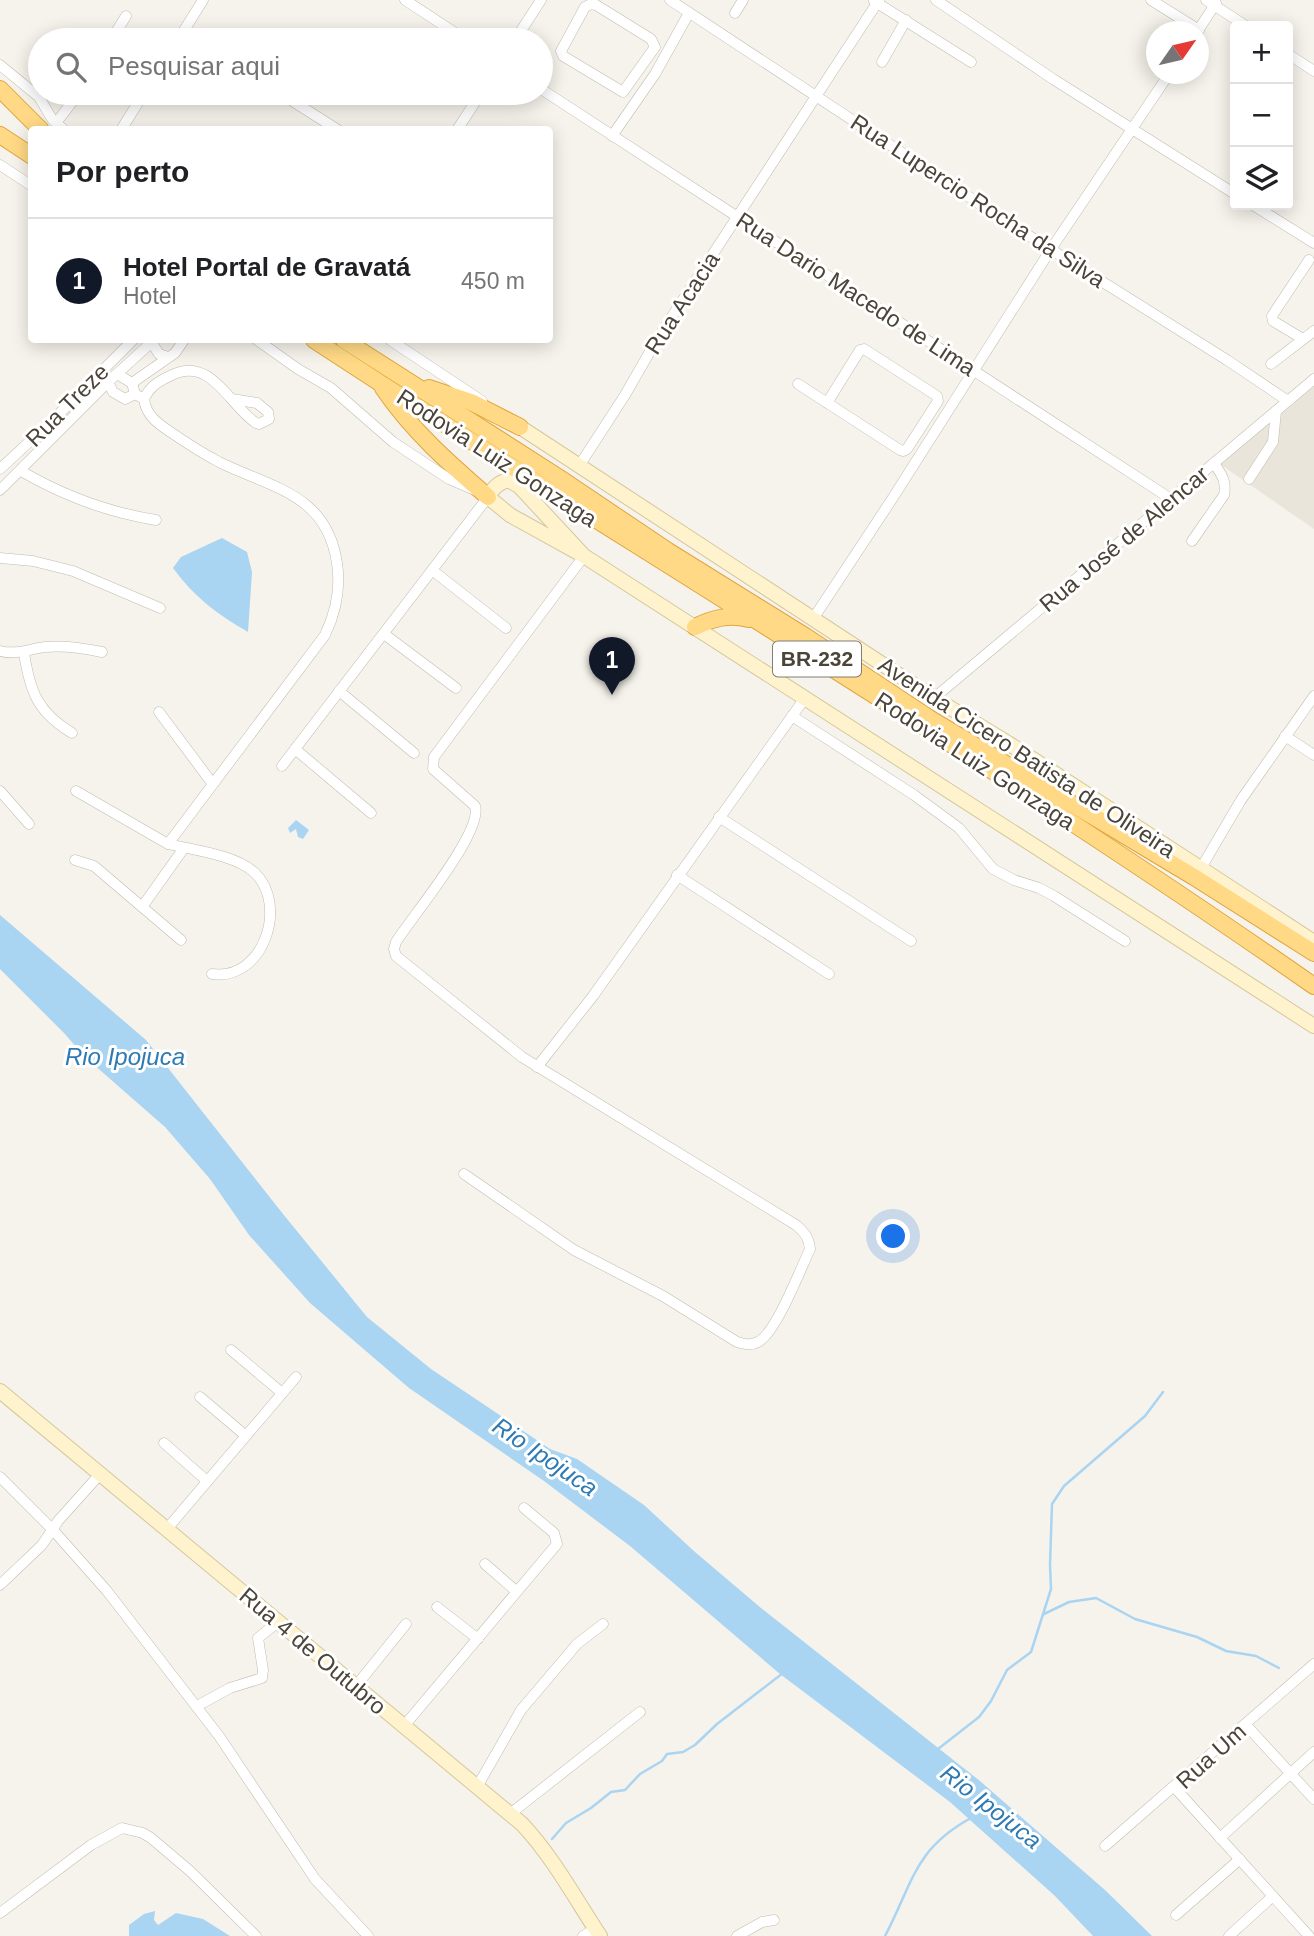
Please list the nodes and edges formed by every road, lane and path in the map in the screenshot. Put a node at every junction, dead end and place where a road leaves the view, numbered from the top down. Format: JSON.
{"nodes":[{"id":1,"x":204,"y":0,"type":"edge"},
{"id":2,"x":405,"y":0,"type":"edge"},
{"id":3,"x":541,"y":0,"type":"edge"},
{"id":4,"x":670,"y":0,"type":"edge"},
{"id":5,"x":743,"y":0,"type":"edge"},
{"id":6,"x":936,"y":0,"type":"edge"},
{"id":7,"x":1151,"y":0,"type":"edge"},
{"id":8,"x":877,"y":1,"type":"edge"},
{"id":9,"x":1213,"y":2,"type":"edge"},
{"id":10,"x":689,"y":13,"type":"junction"},
{"id":11,"x":735,"y":13,"type":"dead end"},
{"id":12,"x":127,"y":16,"type":"dead end"},
{"id":13,"x":906,"y":20,"type":"junction"},
{"id":14,"x":1183,"y":21,"type":"edge"},
{"id":15,"x":1203,"y":21,"type":"edge"},
{"id":16,"x":1239,"y":21,"type":"edge"},
{"id":17,"x":119,"y":28,"type":"edge"},
{"id":18,"x":186,"y":28,"type":"edge"},
{"id":19,"x":448,"y":28,"type":"edge"},
{"id":20,"x":522,"y":28,"type":"edge"},
{"id":21,"x":1293,"y":57,"type":"edge"},
{"id":22,"x":882,"y":62,"type":"dead end"},
{"id":23,"x":971,"y":62,"type":"dead end"},
{"id":24,"x":0,"y":65,"type":"edge"},
{"id":25,"x":642,"y":68,"type":"junction"},
{"id":26,"x":1314,"y":71,"type":"edge"},
{"id":27,"x":655,"y":74,"type":"junction"},
{"id":28,"x":1162,"y":84,"type":"edge"},
{"id":29,"x":28,"y":88,"type":"edge"},
{"id":30,"x":0,"y":89,"type":"edge"},
{"id":31,"x":817,"y":96,"type":"junction"},
{"id":32,"x":553,"y":97,"type":"edge"},
{"id":33,"x":43,"y":105,"type":"edge"},
{"id":34,"x":70,"y":105,"type":"edge"},
{"id":35,"x":137,"y":105,"type":"edge"},
{"id":36,"x":299,"y":105,"type":"edge"},
{"id":37,"x":473,"y":105,"type":"edge"},
{"id":38,"x":53,"y":126,"type":"edge"},
{"id":39,"x":54,"y":126,"type":"edge"},
{"id":40,"x":55,"y":126,"type":"edge"},
{"id":41,"x":123,"y":126,"type":"edge"},
{"id":42,"x":332,"y":126,"type":"edge"},
{"id":43,"x":460,"y":126,"type":"edge"},
{"id":44,"x":1132,"y":129,"type":"junction"},
{"id":45,"x":0,"y":135,"type":"edge"},
{"id":46,"x":612,"y":136,"type":"junction"},
{"id":47,"x":28,"y":153,"type":"edge"},
{"id":48,"x":0,"y":165,"type":"edge"},
{"id":49,"x":28,"y":183,"type":"edge"},
{"id":50,"x":1230,"y":191,"type":"edge"},
{"id":51,"x":1261,"y":210,"type":"edge"},
{"id":52,"x":738,"y":218,"type":"junction"},
{"id":53,"x":1314,"y":243,"type":"edge"},
{"id":54,"x":1051,"y":249,"type":"junction"},
{"id":55,"x":1309,"y":260,"type":"dead end"},
{"id":56,"x":1314,"y":331,"type":"edge"},
{"id":57,"x":1303,"y":339,"type":"junction"},
{"id":58,"x":130,"y":343,"type":"edge"},
{"id":59,"x":151,"y":343,"type":"edge"},
{"id":60,"x":154,"y":343,"type":"edge"},
{"id":61,"x":182,"y":343,"type":"edge"},
{"id":62,"x":261,"y":343,"type":"edge"},
{"id":63,"x":319,"y":343,"type":"edge"},
{"id":64,"x":351,"y":343,"type":"edge"},
{"id":65,"x":394,"y":343,"type":"edge"},
{"id":66,"x":168,"y":358,"type":"junction"},
{"id":67,"x":1271,"y":364,"type":"dead end"},
{"id":68,"x":974,"y":371,"type":"junction"},
{"id":69,"x":117,"y":374,"type":"junction"},
{"id":70,"x":1314,"y":379,"type":"edge"},
{"id":71,"x":108,"y":382,"type":"junction"},
{"id":72,"x":132,"y":383,"type":"junction"},
{"id":73,"x":380,"y":383,"type":"junction"},
{"id":74,"x":798,"y":384,"type":"dead end"},
{"id":75,"x":414,"y":385,"type":"junction"},
{"id":76,"x":139,"y":397,"type":"junction"},
{"id":77,"x":232,"y":399,"type":"dead end"},
{"id":78,"x":1288,"y":401,"type":"junction"},
{"id":79,"x":827,"y":403,"type":"junction"},
{"id":80,"x":1276,"y":411,"type":"junction"},
{"id":81,"x":520,"y":427,"type":"junction"},
{"id":82,"x":922,"y":427,"type":"junction"},
{"id":83,"x":933,"y":434,"type":"junction"},
{"id":84,"x":1214,"y":463,"type":"junction"},
{"id":85,"x":579,"y":466,"type":"junction"},
{"id":86,"x":0,"y":469,"type":"edge"},
{"id":87,"x":21,"y":471,"type":"junction"},
{"id":88,"x":1249,"y":479,"type":"dead end"},
{"id":89,"x":0,"y":490,"type":"edge"},
{"id":90,"x":485,"y":495,"type":"junction"},
{"id":91,"x":1171,"y":499,"type":"junction"},
{"id":92,"x":156,"y":520,"type":"dead end"},
{"id":93,"x":1192,"y":541,"type":"dead end"},
{"id":94,"x":584,"y":556,"type":"junction"},
{"id":95,"x":0,"y":558,"type":"edge"},
{"id":96,"x":432,"y":570,"type":"junction"},
{"id":97,"x":160,"y":608,"type":"dead end"},
{"id":98,"x":813,"y":619,"type":"junction"},
{"id":99,"x":754,"y":620,"type":"junction"},
{"id":100,"x":695,"y":627,"type":"junction"},
{"id":101,"x":506,"y":628,"type":"dead end"},
{"id":102,"x":384,"y":634,"type":"junction"},
{"id":103,"x":0,"y":651,"type":"edge"},
{"id":104,"x":102,"y":652,"type":"dead end"},
{"id":105,"x":24,"y":653,"type":"junction"},
{"id":106,"x":456,"y":688,"type":"dead end"},
{"id":107,"x":340,"y":691,"type":"junction"},
{"id":108,"x":1314,"y":696,"type":"edge"},
{"id":109,"x":805,"y":698,"type":"junction"},
{"id":110,"x":934,"y":698,"type":"junction"},
{"id":111,"x":159,"y":712,"type":"dead end"},
{"id":112,"x":792,"y":716,"type":"junction"},
{"id":113,"x":72,"y":733,"type":"dead end"},
{"id":114,"x":1285,"y":736,"type":"junction"},
{"id":115,"x":295,"y":749,"type":"junction"},
{"id":116,"x":414,"y":753,"type":"dead end"},
{"id":117,"x":1314,"y":755,"type":"edge"},
{"id":118,"x":282,"y":766,"type":"dead end"},
{"id":119,"x":212,"y":783,"type":"junction"},
{"id":120,"x":0,"y":791,"type":"edge"},
{"id":121,"x":75,"y":791,"type":"dead end"},
{"id":122,"x":371,"y":813,"type":"dead end"},
{"id":123,"x":719,"y":817,"type":"junction"},
{"id":124,"x":29,"y":824,"type":"dead end"},
{"id":125,"x":168,"y":844,"type":"junction"},
{"id":126,"x":184,"y":848,"type":"junction"},
{"id":127,"x":75,"y":860,"type":"dead end"},
{"id":128,"x":1201,"y":868,"type":"junction"},
{"id":129,"x":677,"y":875,"type":"junction"},
{"id":130,"x":142,"y":907,"type":"junction"},
{"id":131,"x":181,"y":940,"type":"dead end"},
{"id":132,"x":912,"y":941,"type":"dead end"},
{"id":133,"x":1125,"y":941,"type":"dead end"},
{"id":134,"x":1314,"y":942,"type":"edge"},
{"id":135,"x":1314,"y":953,"type":"edge"},
{"id":136,"x":212,"y":974,"type":"dead end"},
{"id":137,"x":829,"y":974,"type":"dead end"},
{"id":138,"x":1314,"y":986,"type":"edge"},
{"id":139,"x":1314,"y":1026,"type":"edge"},
{"id":140,"x":537,"y":1067,"type":"junction"},
{"id":141,"x":464,"y":1174,"type":"dead end"},
{"id":142,"x":231,"y":1350,"type":"dead end"},
{"id":143,"x":296,"y":1377,"type":"dead end"},
{"id":144,"x":0,"y":1391,"type":"edge"},
{"id":145,"x":282,"y":1393,"type":"junction"},
{"id":146,"x":200,"y":1398,"type":"dead end"},
{"id":147,"x":246,"y":1436,"type":"junction"},
{"id":148,"x":164,"y":1443,"type":"dead end"},
{"id":149,"x":101,"y":1474,"type":"junction"},
{"id":150,"x":0,"y":1477,"type":"edge"},
{"id":151,"x":206,"y":1480,"type":"junction"},
{"id":152,"x":524,"y":1508,"type":"dead end"},
{"id":153,"x":53,"y":1530,"type":"junction"},
{"id":154,"x":166,"y":1530,"type":"junction"},
{"id":155,"x":485,"y":1564,"type":"dead end"},
{"id":156,"x":0,"y":1584,"type":"edge"},
{"id":157,"x":516,"y":1591,"type":"junction"},
{"id":158,"x":437,"y":1607,"type":"dead end"},
{"id":159,"x":278,"y":1622,"type":"junction"},
{"id":160,"x":407,"y":1624,"type":"dead end"},
{"id":161,"x":603,"y":1624,"type":"dead end"},
{"id":162,"x":478,"y":1639,"type":"junction"},
{"id":163,"x":1314,"y":1664,"type":"edge"},
{"id":164,"x":356,"y":1686,"type":"junction"},
{"id":165,"x":197,"y":1706,"type":"junction"},
{"id":166,"x":640,"y":1712,"type":"dead end"},
{"id":167,"x":1246,"y":1725,"type":"junction"},
{"id":168,"x":404,"y":1726,"type":"junction"},
{"id":169,"x":1314,"y":1752,"type":"edge"},
{"id":170,"x":1290,"y":1773,"type":"junction"},
{"id":171,"x":477,"y":1787,"type":"junction"},
{"id":172,"x":1175,"y":1788,"type":"junction"},
{"id":173,"x":1314,"y":1799,"type":"edge"},
{"id":174,"x":510,"y":1814,"type":"junction"},
{"id":175,"x":1220,"y":1838,"type":"junction"},
{"id":176,"x":1105,"y":1846,"type":"dead end"},
{"id":177,"x":1240,"y":1859,"type":"junction"},
{"id":178,"x":1273,"y":1896,"type":"junction"},
{"id":179,"x":0,"y":1913,"type":"edge"},
{"id":180,"x":1176,"y":1915,"type":"dead end"},
{"id":181,"x":774,"y":1920,"type":"dead end"},
{"id":182,"x":593,"y":1934,"type":"edge"},
{"id":183,"x":1309,"y":1934,"type":"edge"},
{"id":184,"x":256,"y":1936,"type":"edge"},
{"id":185,"x":368,"y":1936,"type":"edge"},
{"id":186,"x":737,"y":1936,"type":"edge"},
{"id":187,"x":1229,"y":1936,"type":"edge"}],
"edges":[{"from":1,"to":18,"type":"street"},
{"from":2,"to":19,"type":"street"},
{"from":3,"to":20,"type":"street"},
{"from":4,"to":10,"type":"street","name":"Rua Lupercio Rocha da Silva"},
{"from":5,"to":11,"type":"street"},
{"from":6,"to":44,"type":"street"},
{"from":7,"to":14,"type":"street"},
{"from":8,"to":13,"type":"street"},
{"from":8,"to":31,"type":"street","name":"Rua Acacia"},
{"from":9,"to":15,"type":"street"},
{"from":9,"to":16,"type":"street"},
{"from":10,"to":27,"type":"street"},
{"from":10,"to":31,"type":"street","name":"Rua Lupercio Rocha da Silva"},
{"from":12,"to":17,"type":"street"},
{"from":13,"to":22,"type":"street"},
{"from":13,"to":23,"type":"street"},
{"from":21,"to":26,"type":"street"},
{"from":24,"to":29,"type":"street"},
{"from":25,"to":25,"type":"street"},
{"from":25,"to":27,"type":"street"},
{"from":27,"to":46,"type":"street"},
{"from":28,"to":44,"type":"street"},
{"from":30,"to":38,"type":"highway"},
{"from":31,"to":52,"type":"street","name":"Rua Acacia"},
{"from":31,"to":54,"type":"street","name":"Rua Lupercio Rocha da Silva"},
{"from":32,"to":46,"type":"street","name":"Rua Dario Macedo de Lima"},
{"from":33,"to":39,"type":"street"},
{"from":34,"to":40,"type":"street"},
{"from":35,"to":41,"type":"street"},
{"from":36,"to":42,"type":"street"},
{"from":37,"to":43,"type":"street"},
{"from":44,"to":50,"type":"street"},
{"from":44,"to":54,"type":"street"},
{"from":45,"to":47,"type":"highway"},
{"from":46,"to":52,"type":"street","name":"Rua Dario Macedo de Lima"},
{"from":48,"to":49,"type":"street"},
{"from":51,"to":53,"type":"street"},
{"from":52,"to":68,"type":"street","name":"Rua Dario Macedo de Lima"},
{"from":52,"to":85,"type":"street","name":"Rua Acacia"},
{"from":54,"to":68,"type":"street"},
{"from":54,"to":78,"type":"street","name":"Rua Lupercio Rocha da Silva"},
{"from":55,"to":57,"type":"street"},
{"from":56,"to":57,"type":"street"},
{"from":57,"to":67,"type":"street"},
{"from":58,"to":86,"type":"street","name":"Rua Treze"},
{"from":59,"to":69,"type":"street"},
{"from":60,"to":66,"type":"street"},
{"from":61,"to":66,"type":"street"},
{"from":62,"to":90,"type":"street"},
{"from":63,"to":73,"type":"highway","name":"Rodovia Luiz Gonzaga","number":"BR-232"},
{"from":64,"to":75,"type":"highway","name":"Rodovia Luiz Gonzaga","number":"BR-232"},
{"from":65,"to":81,"type":"street","name":"Avenida Cicero Batista de Oliveira"},
{"from":66,"to":72,"type":"street"},
{"from":68,"to":83,"type":"street"},
{"from":68,"to":91,"type":"street","name":"Rua Dario Macedo de Lima"},
{"from":69,"to":71,"type":"street"},
{"from":69,"to":72,"type":"street"},
{"from":70,"to":78,"type":"street","name":"Rua José de Alencar"},
{"from":71,"to":76,"type":"street"},
{"from":71,"to":87,"type":"street"},
{"from":72,"to":76,"type":"street"},
{"from":73,"to":90,"type":"highway"},
{"from":73,"to":99,"type":"highway","name":"Rodovia Luiz Gonzaga","number":"BR-232"},
{"from":74,"to":79,"type":"street"},
{"from":75,"to":81,"type":"highway"},
{"from":75,"to":135,"type":"highway","name":"Rodovia Luiz Gonzaga","number":"BR-232"},
{"from":76,"to":77,"type":"street"},
{"from":76,"to":119,"type":"street"},
{"from":78,"to":80,"type":"street","name":"Rua José de Alencar"},
{"from":79,"to":82,"type":"street"},
{"from":79,"to":82,"type":"street"},
{"from":80,"to":84,"type":"street","name":"Rua José de Alencar"},
{"from":80,"to":88,"type":"street"},
{"from":81,"to":85,"type":"main road","name":"Avenida Cicero Batista de Oliveira"},
{"from":82,"to":83,"type":"street"},
{"from":83,"to":98,"type":"street"},
{"from":84,"to":91,"type":"street","name":"Rua José de Alencar"},
{"from":84,"to":93,"type":"street"},
{"from":85,"to":98,"type":"main road","name":"Avenida Cicero Batista de Oliveira"},
{"from":87,"to":89,"type":"street"},
{"from":87,"to":92,"type":"street"},
{"from":90,"to":94,"type":"main road"},
{"from":90,"to":94,"type":"main road"},
{"from":90,"to":96,"type":"street"},
{"from":91,"to":110,"type":"street","name":"Rua José de Alencar"},
{"from":94,"to":100,"type":"main road"},
{"from":94,"to":140,"type":"street"},
{"from":95,"to":97,"type":"street"},
{"from":96,"to":101,"type":"street"},
{"from":96,"to":102,"type":"street"},
{"from":98,"to":110,"type":"main road","name":"Avenida Cicero Batista de Oliveira"},
{"from":99,"to":100,"type":"highway"},
{"from":99,"to":138,"type":"highway","name":"Rodovia Luiz Gonzaga","number":"BR-232"},
{"from":100,"to":109,"type":"main road"},
{"from":102,"to":106,"type":"street"},
{"from":102,"to":107,"type":"street"},
{"from":103,"to":105,"type":"street"},
{"from":104,"to":105,"type":"street"},
{"from":105,"to":113,"type":"street"},
{"from":107,"to":115,"type":"street"},
{"from":107,"to":116,"type":"street"},
{"from":108,"to":114,"type":"street"},
{"from":109,"to":112,"type":"street"},
{"from":109,"to":139,"type":"main road"},
{"from":110,"to":128,"type":"main road","name":"Avenida Cicero Batista de Oliveira"},
{"from":111,"to":119,"type":"street"},
{"from":112,"to":123,"type":"street"},
{"from":112,"to":133,"type":"street"},
{"from":114,"to":117,"type":"street"},
{"from":114,"to":128,"type":"street"},
{"from":115,"to":118,"type":"street"},
{"from":115,"to":122,"type":"street"},
{"from":119,"to":125,"type":"street"},
{"from":120,"to":124,"type":"street"},
{"from":121,"to":125,"type":"street"},
{"from":123,"to":129,"type":"street"},
{"from":123,"to":132,"type":"street"},
{"from":125,"to":126,"type":"street"},
{"from":126,"to":130,"type":"street"},
{"from":126,"to":136,"type":"street"},
{"from":127,"to":130,"type":"street"},
{"from":128,"to":134,"type":"main road","name":"Avenida Cicero Batista de Oliveira"},
{"from":129,"to":137,"type":"street"},
{"from":129,"to":140,"type":"street"},
{"from":130,"to":131,"type":"street"},
{"from":140,"to":141,"type":"street"},
{"from":142,"to":145,"type":"street"},
{"from":143,"to":145,"type":"street"},
{"from":144,"to":149,"type":"main road","name":"Rua 4 de Outubro"},
{"from":145,"to":147,"type":"street"},
{"from":146,"to":147,"type":"street"},
{"from":147,"to":151,"type":"street"},
{"from":148,"to":151,"type":"street"},
{"from":149,"to":153,"type":"street"},
{"from":149,"to":154,"type":"main road","name":"Rua 4 de Outubro"},
{"from":150,"to":153,"type":"street"},
{"from":151,"to":154,"type":"street"},
{"from":152,"to":157,"type":"street"},
{"from":153,"to":156,"type":"street"},
{"from":153,"to":165,"type":"street"},
{"from":154,"to":159,"type":"main road","name":"Rua 4 de Outubro"},
{"from":155,"to":157,"type":"street"},
{"from":157,"to":162,"type":"street"},
{"from":158,"to":162,"type":"street"},
{"from":159,"to":164,"type":"main road","name":"Rua 4 de Outubro"},
{"from":159,"to":165,"type":"street"},
{"from":160,"to":164,"type":"street"},
{"from":161,"to":171,"type":"street"},
{"from":162,"to":168,"type":"street"},
{"from":163,"to":167,"type":"street","name":"Rua Um"},
{"from":164,"to":168,"type":"main road","name":"Rua 4 de Outubro"},
{"from":165,"to":185,"type":"street"},
{"from":166,"to":174,"type":"street"},
{"from":167,"to":170,"type":"street"},
{"from":167,"to":172,"type":"street","name":"Rua Um"},
{"from":168,"to":171,"type":"main road","name":"Rua 4 de Outubro"},
{"from":169,"to":170,"type":"street"},
{"from":170,"to":173,"type":"street"},
{"from":170,"to":175,"type":"street"},
{"from":171,"to":174,"type":"main road","name":"Rua 4 de Outubro"},
{"from":172,"to":175,"type":"street"},
{"from":172,"to":176,"type":"street","name":"Rua Um"},
{"from":174,"to":182,"type":"main road","name":"Rua 4 de Outubro"},
{"from":175,"to":177,"type":"street"},
{"from":177,"to":178,"type":"street"},
{"from":177,"to":180,"type":"street"},
{"from":178,"to":183,"type":"street"},
{"from":178,"to":187,"type":"street"},
{"from":179,"to":184,"type":"street"},
{"from":181,"to":186,"type":"street"}]}
